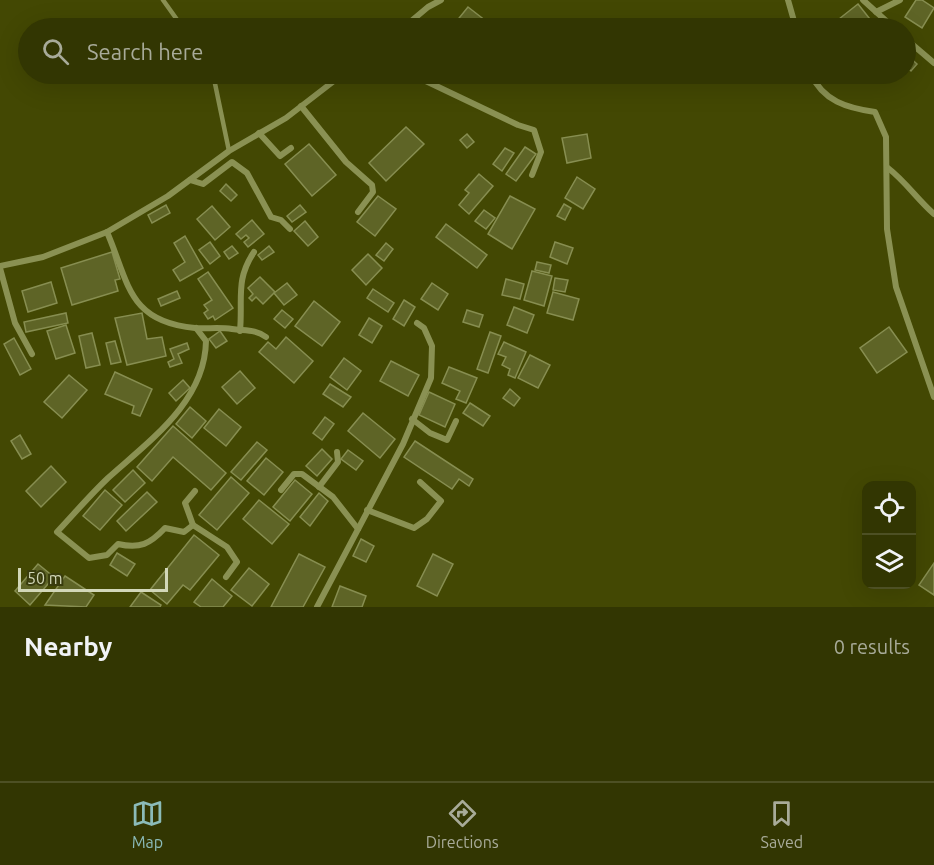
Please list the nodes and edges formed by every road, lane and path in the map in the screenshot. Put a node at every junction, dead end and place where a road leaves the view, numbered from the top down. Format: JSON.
{"nodes":[{"id":1,"x":163,"y":0,"type":"edge"},
{"id":2,"x":441,"y":0,"type":"edge"},
{"id":3,"x":788,"y":0,"type":"edge"},
{"id":4,"x":863,"y":0,"type":"edge"},
{"id":5,"x":900,"y":0,"type":"edge"},
{"id":6,"x":876,"y":12,"type":"junction"},
{"id":7,"x":176,"y":18,"type":"edge"},
{"id":8,"x":415,"y":18,"type":"edge"},
{"id":9,"x":793,"y":18,"type":"edge"},
{"id":10,"x":883,"y":18,"type":"edge"},
{"id":11,"x":916,"y":48,"type":"edge"},
{"id":12,"x":934,"y":51,"type":"edge"},
{"id":13,"x":931,"y":61,"type":"edge"},
{"id":14,"x":215,"y":84,"type":"edge"},
{"id":15,"x":330,"y":84,"type":"edge"},
{"id":16,"x":432,"y":84,"type":"edge"},
{"id":17,"x":816,"y":84,"type":"edge"},
{"id":18,"x":301,"y":106,"type":"junction"},
{"id":19,"x":259,"y":133,"type":"junction"},
{"id":20,"x":291,"y":148,"type":"dead end"},
{"id":21,"x":229,"y":151,"type":"junction"},
{"id":22,"x":888,"y":168,"type":"junction"},
{"id":23,"x":532,"y":175,"type":"dead end"},
{"id":24,"x":190,"y":180,"type":"junction"},
{"id":25,"x":357,"y":212,"type":"dead end"},
{"id":26,"x":934,"y":214,"type":"edge"},
{"id":27,"x":290,"y":230,"type":"dead end"},
{"id":28,"x":107,"y":232,"type":"junction"},
{"id":29,"x":254,"y":252,"type":"dead end"},
{"id":30,"x":0,"y":267,"type":"edge"},
{"id":31,"x":417,"y":323,"type":"dead end"},
{"id":32,"x":196,"y":328,"type":"junction"},
{"id":33,"x":240,"y":331,"type":"junction"},
{"id":34,"x":266,"y":337,"type":"dead end"},
{"id":35,"x":32,"y":354,"type":"dead end"},
{"id":36,"x":934,"y":397,"type":"edge"},
{"id":37,"x":412,"y":420,"type":"junction"},
{"id":38,"x":456,"y":422,"type":"dead end"},
{"id":39,"x":337,"y":452,"type":"dead end"},
{"id":40,"x":420,"y":482,"type":"dead end"},
{"id":41,"x":319,"y":487,"type":"junction"},
{"id":42,"x":280,"y":490,"type":"dead end"},
{"id":43,"x":195,"y":491,"type":"dead end"},
{"id":44,"x":367,"y":510,"type":"junction"},
{"id":45,"x":194,"y":525,"type":"junction"},
{"id":46,"x":358,"y":529,"type":"junction"},
{"id":47,"x":226,"y":577,"type":"dead end"},
{"id":48,"x":317,"y":607,"type":"edge"}],
"edges":[{"from":1,"to":7,"type":"lane"},
{"from":2,"to":8,"type":"street"},
{"from":3,"to":9,"type":"street"},
{"from":4,"to":6,"type":"street"},
{"from":5,"to":6,"type":"street"},
{"from":6,"to":10,"type":"street"},
{"from":11,"to":13,"type":"street"},
{"from":12,"to":13,"type":"street"},
{"from":14,"to":21,"type":"lane"},
{"from":15,"to":18,"type":"street"},
{"from":16,"to":23,"type":"street"},
{"from":17,"to":22,"type":"street"},
{"from":18,"to":19,"type":"street"},
{"from":18,"to":25,"type":"street"},
{"from":19,"to":20,"type":"street"},
{"from":19,"to":21,"type":"street"},
{"from":21,"to":24,"type":"street"},
{"from":22,"to":26,"type":"street"},
{"from":22,"to":36,"type":"street"},
{"from":24,"to":27,"type":"street"},
{"from":24,"to":28,"type":"street"},
{"from":28,"to":30,"type":"street"},
{"from":28,"to":32,"type":"street"},
{"from":29,"to":33,"type":"street"},
{"from":30,"to":35,"type":"street"},
{"from":31,"to":37,"type":"street"},
{"from":32,"to":33,"type":"street"},
{"from":32,"to":45,"type":"street"},
{"from":33,"to":34,"type":"street"},
{"from":37,"to":38,"type":"street"},
{"from":37,"to":44,"type":"street"},
{"from":39,"to":41,"type":"street"},
{"from":40,"to":44,"type":"street"},
{"from":41,"to":42,"type":"street"},
{"from":41,"to":46,"type":"street"},
{"from":43,"to":45,"type":"street"},
{"from":44,"to":46,"type":"street"},
{"from":45,"to":47,"type":"street"},
{"from":46,"to":48,"type":"street"}]}
